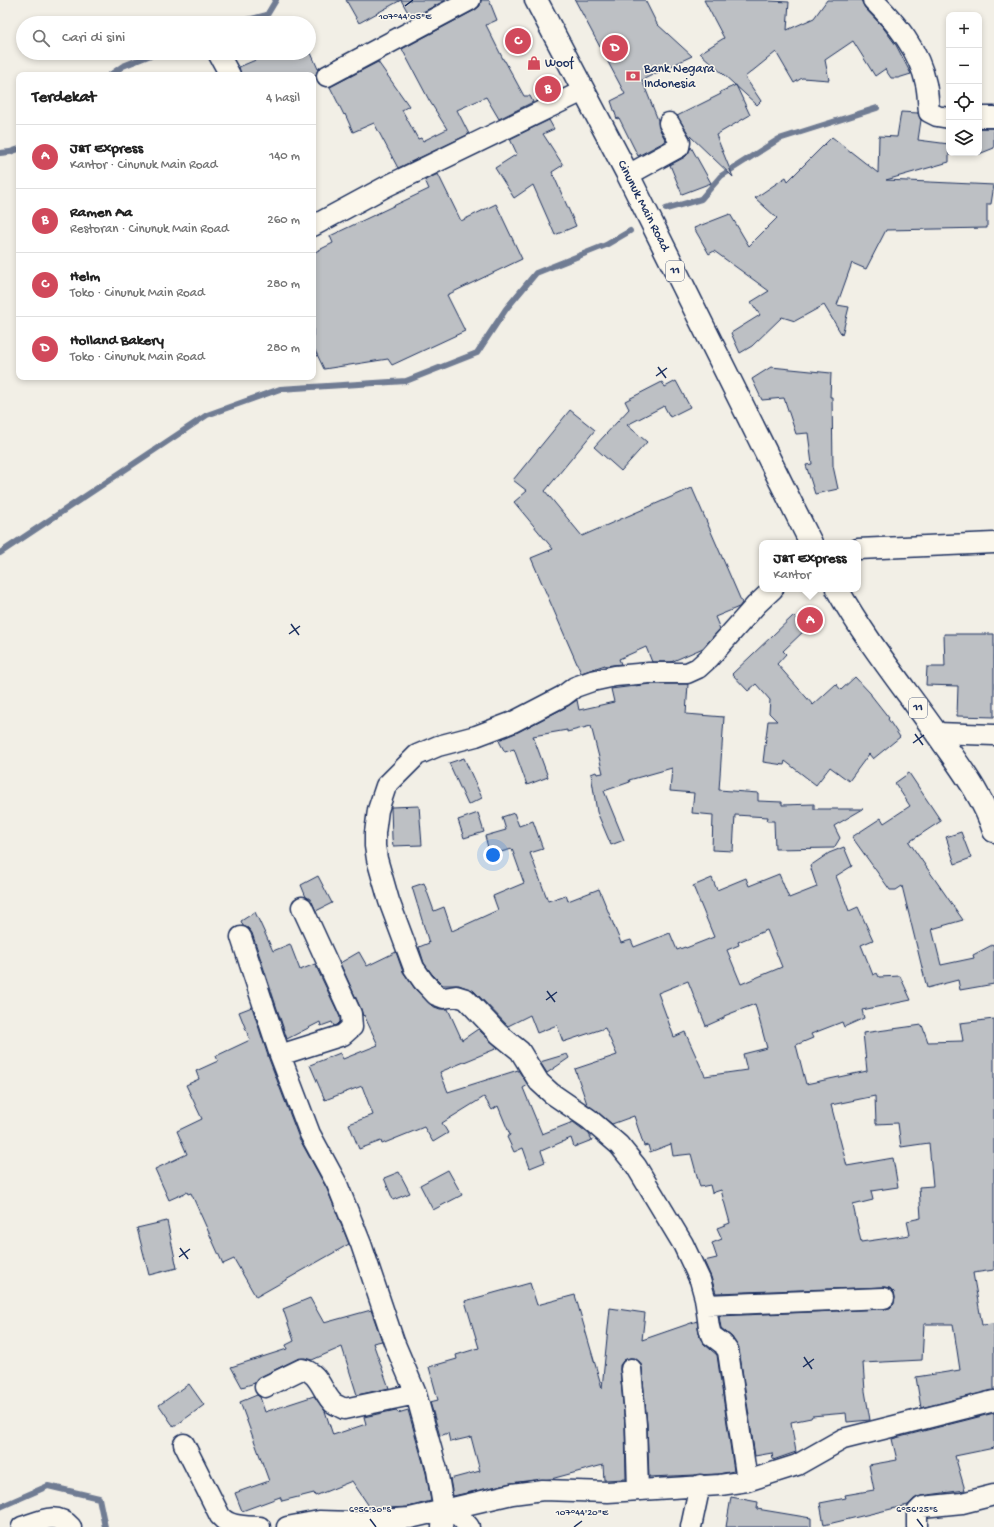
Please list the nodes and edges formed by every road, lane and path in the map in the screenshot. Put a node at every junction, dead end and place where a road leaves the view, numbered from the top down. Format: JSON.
{"nodes":[{"id":1,"x":470,"y":0,"type":"edge"},
{"id":2,"x":536,"y":0,"type":"edge"},
{"id":3,"x":873,"y":0,"type":"edge"},
{"id":4,"x":222,"y":60,"type":"edge"},
{"id":5,"x":228,"y":72,"type":"edge"},
{"id":6,"x":327,"y":76,"type":"dead end"},
{"id":7,"x":583,"y":91,"type":"junction"},
{"id":8,"x":982,"y":117,"type":"edge"},
{"id":9,"x":994,"y":117,"type":"edge"},
{"id":10,"x":946,"y":118,"type":"edge"},
{"id":11,"x":669,"y":123,"type":"dead end"},
{"id":12,"x":628,"y":175,"type":"junction"},
{"id":13,"x":316,"y":224,"type":"edge"},
{"id":14,"x":810,"y":540,"type":"edge"},
{"id":15,"x":994,"y":543,"type":"edge"},
{"id":16,"x":861,"y":549,"type":"edge"},
{"id":17,"x":770,"y":592,"type":"edge"},
{"id":18,"x":839,"y":592,"type":"edge"},
{"id":19,"x":936,"y":733,"type":"junction"},
{"id":20,"x":994,"y":735,"type":"edge"},
{"id":21,"x":994,"y":831,"type":"edge"},
{"id":22,"x":302,"y":907,"type":"dead end"},
{"id":23,"x":240,"y":937,"type":"dead end"},
{"id":24,"x":280,"y":1055,"type":"junction"},
{"id":25,"x":884,"y":1298,"type":"dead end"},
{"id":26,"x":706,"y":1305,"type":"junction"},
{"id":27,"x":631,"y":1370,"type":"dead end"},
{"id":28,"x":265,"y":1387,"type":"dead end"},
{"id":29,"x":416,"y":1394,"type":"junction"},
{"id":30,"x":994,"y":1401,"type":"edge"},
{"id":31,"x":184,"y":1444,"type":"dead end"},
{"id":32,"x":747,"y":1481,"type":"junction"},
{"id":33,"x":700,"y":1485,"type":"junction"},
{"id":34,"x":638,"y":1490,"type":"junction"},
{"id":35,"x":994,"y":1495,"type":"edge"},
{"id":36,"x":446,"y":1516,"type":"edge"},
{"id":37,"x":354,"y":1524,"type":"edge"},
{"id":38,"x":22,"y":1527,"type":"edge"},
{"id":39,"x":71,"y":1527,"type":"edge"},
{"id":40,"x":260,"y":1527,"type":"edge"},
{"id":41,"x":287,"y":1527,"type":"edge"},
{"id":42,"x":469,"y":1527,"type":"edge"},
{"id":43,"x":691,"y":1527,"type":"edge"},
{"id":44,"x":917,"y":1527,"type":"edge"}],
"edges":[{"from":1,"to":6,"type":"street"},
{"from":2,"to":7,"type":"highway","name":"Cinunuk Main Road","number":"11"},
{"from":3,"to":10,"type":"street"},
{"from":4,"to":5,"type":"street"},
{"from":7,"to":12,"type":"highway","name":"Cinunuk Main Road","number":"11"},
{"from":7,"to":13,"type":"street"},
{"from":8,"to":9,"type":"street"},
{"from":11,"to":12,"type":"street"},
{"from":12,"to":14,"type":"highway","name":"Cinunuk Main Road","number":"11"},
{"from":15,"to":16,"type":"street"},
{"from":17,"to":26,"type":"street"},
{"from":18,"to":19,"type":"highway","number":"11"},
{"from":19,"to":20,"type":"street"},
{"from":19,"to":21,"type":"highway","number":"11"},
{"from":22,"to":24,"type":"street"},
{"from":23,"to":24,"type":"street"},
{"from":24,"to":29,"type":"street"},
{"from":25,"to":26,"type":"street"},
{"from":26,"to":32,"type":"street"},
{"from":27,"to":34,"type":"street"},
{"from":28,"to":29,"type":"street"},
{"from":29,"to":36,"type":"street"},
{"from":30,"to":32,"type":"street"},
{"from":31,"to":40,"type":"street"},
{"from":32,"to":33,"type":"street"},
{"from":33,"to":34,"type":"street"},
{"from":33,"to":43,"type":"street"},
{"from":34,"to":36,"type":"street"},
{"from":35,"to":44,"type":"street"},
{"from":36,"to":37,"type":"street"},
{"from":36,"to":42,"type":"street"},
{"from":37,"to":41,"type":"street"},
{"from":38,"to":39,"type":"street"}]}
